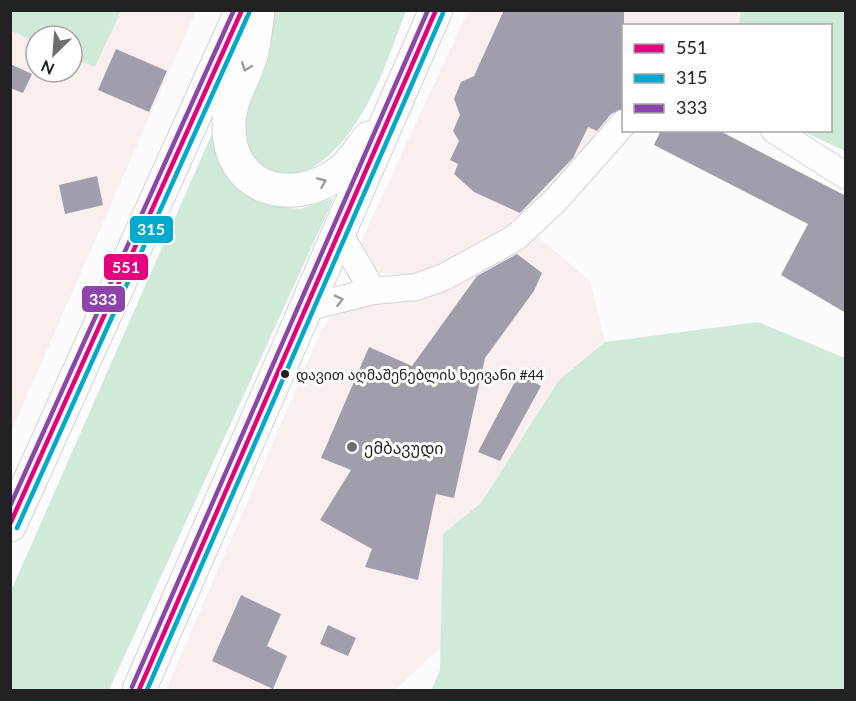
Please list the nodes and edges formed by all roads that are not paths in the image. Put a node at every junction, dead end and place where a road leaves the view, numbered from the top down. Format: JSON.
{"nodes":[{"id":1,"x":242,"y":10,"type":"edge"},
{"id":2,"x":258,"y":10,"type":"edge"},
{"id":3,"x":436,"y":10,"type":"edge"},
{"id":4,"x":393,"y":110,"type":"junction"},
{"id":5,"x":622,"y":125,"type":"edge"},
{"id":6,"x":777,"y":132,"type":"edge"},
{"id":7,"x":846,"y":176,"type":"edge"},
{"id":8,"x":339,"y":233,"type":"junction"},
{"id":9,"x":373,"y":291,"type":"junction"},
{"id":10,"x":306,"y":308,"type":"junction"},
{"id":11,"x":10,"y":525,"type":"edge"},
{"id":12,"x":140,"y":690,"type":"edge"}],
"edges":[{"from":1,"to":11,"type":"highway"},
{"from":2,"to":4,"type":"highway","one_way":true},
{"from":3,"to":4,"type":"highway"},
{"from":4,"to":8,"type":"highway"},
{"from":5,"to":9,"type":"street"},
{"from":6,"to":7,"type":"street"},
{"from":8,"to":9,"type":"street"},
{"from":8,"to":10,"type":"highway"},
{"from":10,"to":9,"type":"street","one_way":true},
{"from":10,"to":12,"type":"highway"}]}
